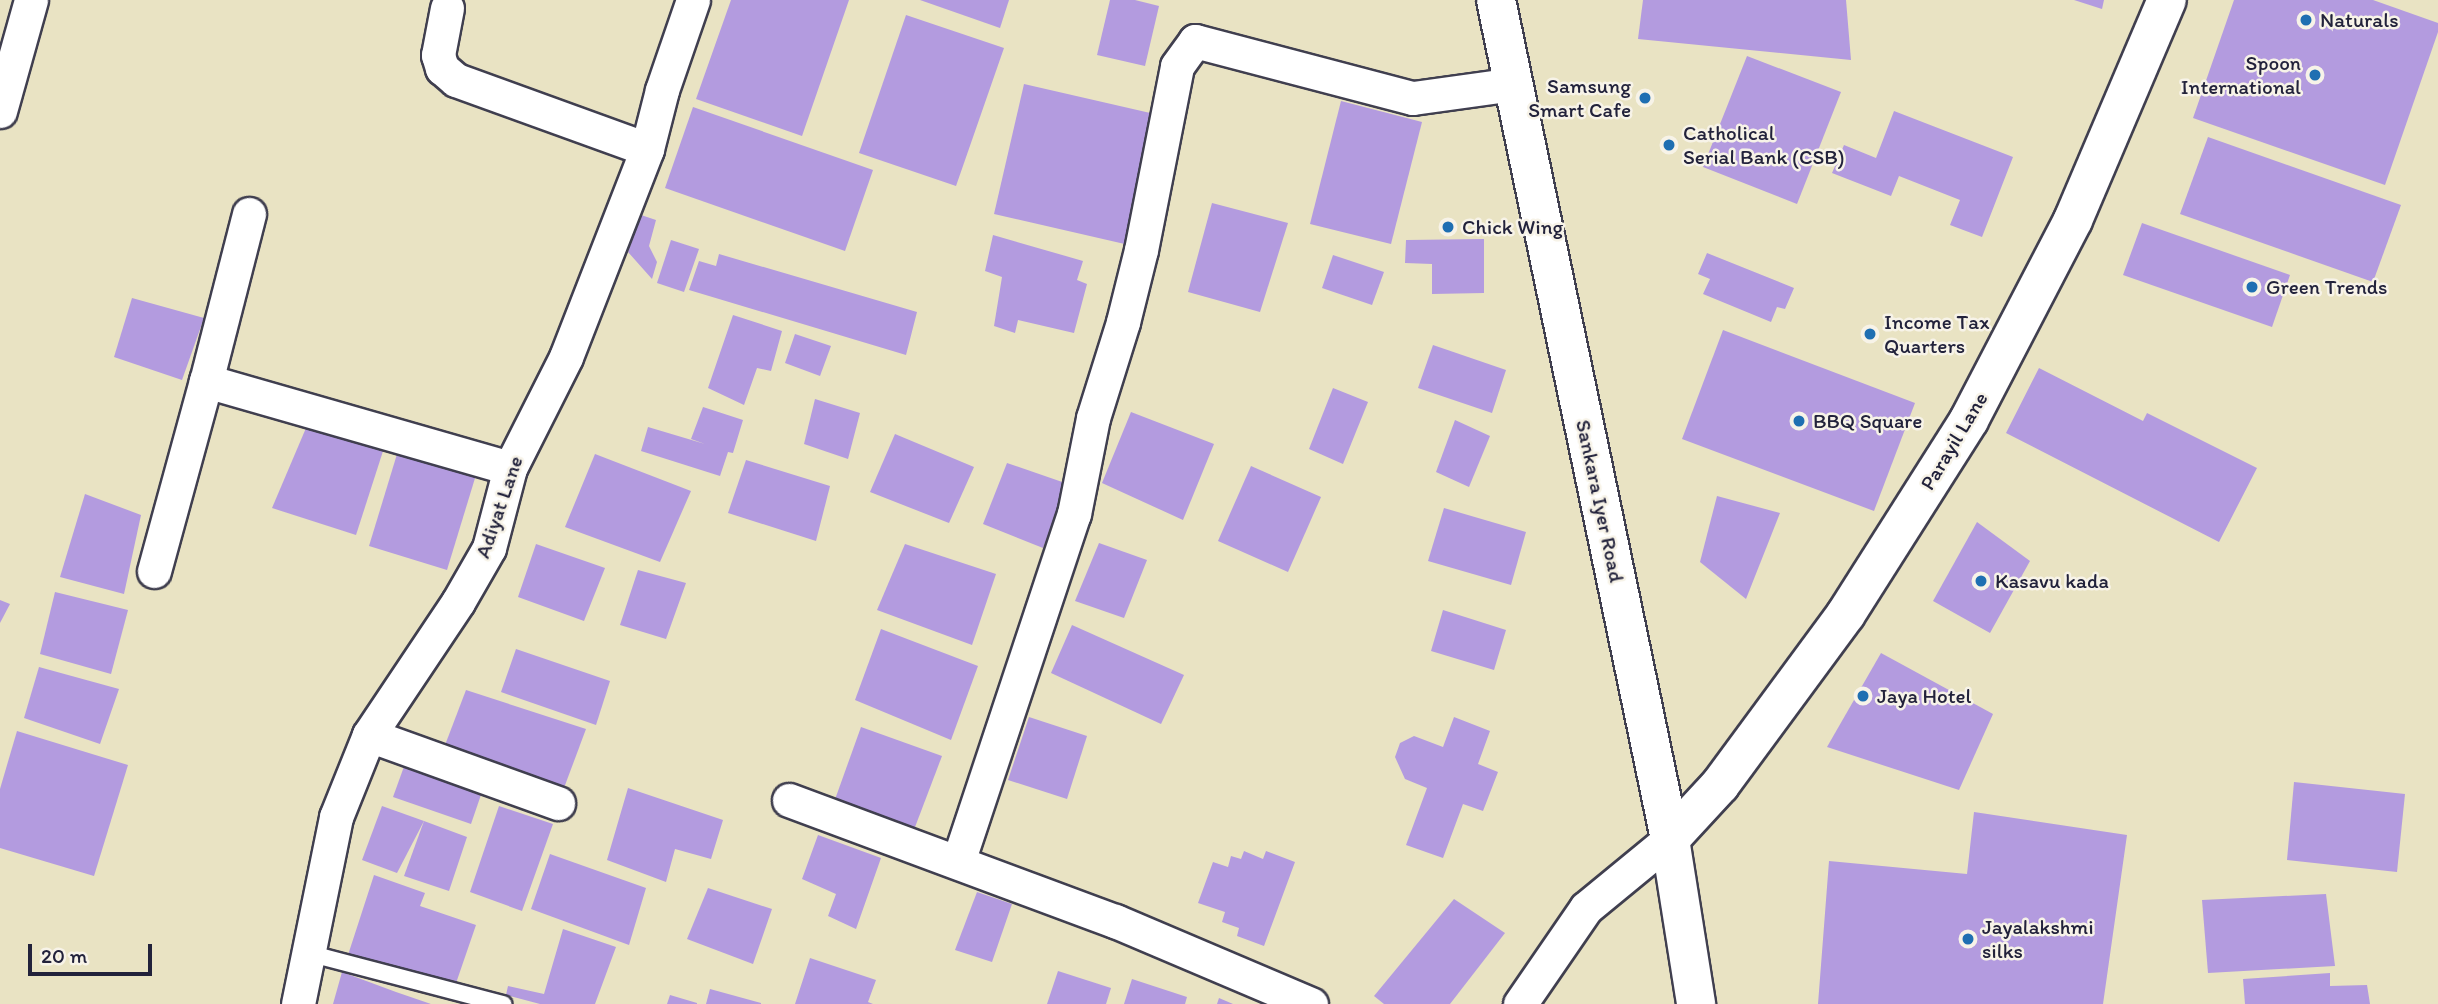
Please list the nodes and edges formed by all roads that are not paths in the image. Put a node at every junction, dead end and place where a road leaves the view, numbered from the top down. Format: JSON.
{"nodes":[{"id":1,"x":31,"y":0,"type":"edge"},
{"id":2,"x":693,"y":0,"type":"edge"},
{"id":3,"x":1496,"y":0,"type":"edge"},
{"id":4,"x":2167,"y":0,"type":"edge"},
{"id":5,"x":447,"y":8,"type":"dead end"},
{"id":6,"x":1514,"y":84,"type":"junction"},
{"id":7,"x":0,"y":111,"type":"edge"},
{"id":8,"x":647,"y":149,"type":"junction"},
{"id":9,"x":248,"y":214,"type":"dead end"},
{"id":10,"x":206,"y":382,"type":"junction"},
{"id":11,"x":510,"y":468,"type":"junction"},
{"id":12,"x":153,"y":571,"type":"dead end"},
{"id":13,"x":369,"y":735,"type":"junction"},
{"id":14,"x":789,"y":800,"type":"dead end"},
{"id":15,"x":558,"y":803,"type":"dead end"},
{"id":16,"x":1670,"y":839,"type":"junction"},
{"id":17,"x":958,"y":862,"type":"junction"},
{"id":18,"x":308,"y":953,"type":"junction"},
{"id":19,"x":298,"y":1004,"type":"edge"},
{"id":20,"x":503,"y":1004,"type":"edge"},
{"id":21,"x":1311,"y":1004,"type":"edge"},
{"id":22,"x":1520,"y":1004,"type":"edge"},
{"id":23,"x":1696,"y":1004,"type":"edge"}],
"edges":[{"from":1,"to":7,"type":"street"},
{"from":2,"to":8,"type":"street","name":"Adiyat Lane"},
{"from":3,"to":6,"type":"main road","name":"Sankara Iyer Road"},
{"from":4,"to":16,"type":"main road","name":"Parayil Lane"},
{"from":5,"to":8,"type":"street"},
{"from":6,"to":16,"type":"main road","name":"Sankara Iyer Road"},
{"from":6,"to":17,"type":"street"},
{"from":8,"to":11,"type":"street","name":"Adiyat Lane"},
{"from":9,"to":10,"type":"street"},
{"from":10,"to":11,"type":"street"},
{"from":10,"to":12,"type":"street"},
{"from":11,"to":13,"type":"street","name":"Adiyat Lane"},
{"from":13,"to":15,"type":"street"},
{"from":13,"to":18,"type":"street","name":"Adiyat Lane"},
{"from":14,"to":17,"type":"street"},
{"from":16,"to":22,"type":"street"},
{"from":16,"to":23,"type":"main road","name":"Sankara Iyer Road"},
{"from":17,"to":21,"type":"street"},
{"from":18,"to":19,"type":"street","name":"Adiyat Lane"},
{"from":18,"to":20,"type":"lane"}]}
